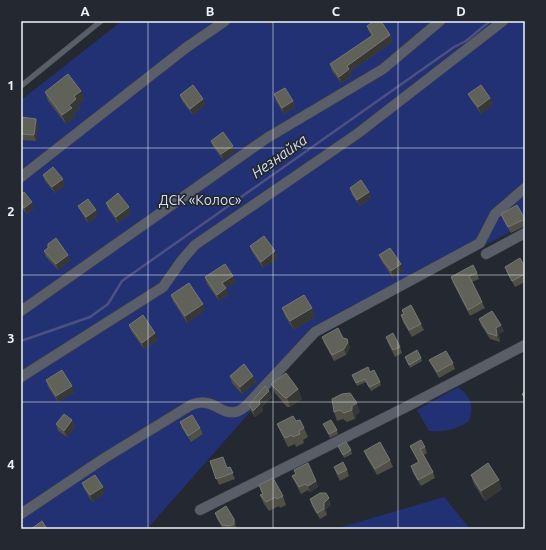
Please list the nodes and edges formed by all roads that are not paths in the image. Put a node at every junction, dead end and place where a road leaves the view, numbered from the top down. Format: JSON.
{"nodes":[{"id":1,"x":101,"y":21,"type":"edge"},
{"id":2,"x":225,"y":21,"type":"edge"},
{"id":3,"x":440,"y":21,"type":"edge"},
{"id":4,"x":503,"y":21,"type":"edge"},
{"id":5,"x":21,"y":86,"type":"edge"},
{"id":6,"x":21,"y":177,"type":"edge"},
{"id":7,"x":525,"y":188,"type":"edge"},
{"id":8,"x":525,"y":233,"type":"edge"},
{"id":9,"x":486,"y":254,"type":"dead end"},
{"id":10,"x":21,"y":311,"type":"edge"},
{"id":11,"x":525,"y":345,"type":"edge"},
{"id":12,"x":21,"y":377,"type":"edge"},
{"id":13,"x":200,"y":510,"type":"dead end"},
{"id":14,"x":21,"y":514,"type":"edge"}],
"edges":[{"from":1,"to":5,"type":"lane"},
{"from":2,"to":6,"type":"street"},
{"from":3,"to":10,"type":"street"},
{"from":4,"to":12,"type":"street"},
{"from":7,"to":14,"type":"street"},
{"from":8,"to":9,"type":"street"},
{"from":11,"to":13,"type":"street"}]}
